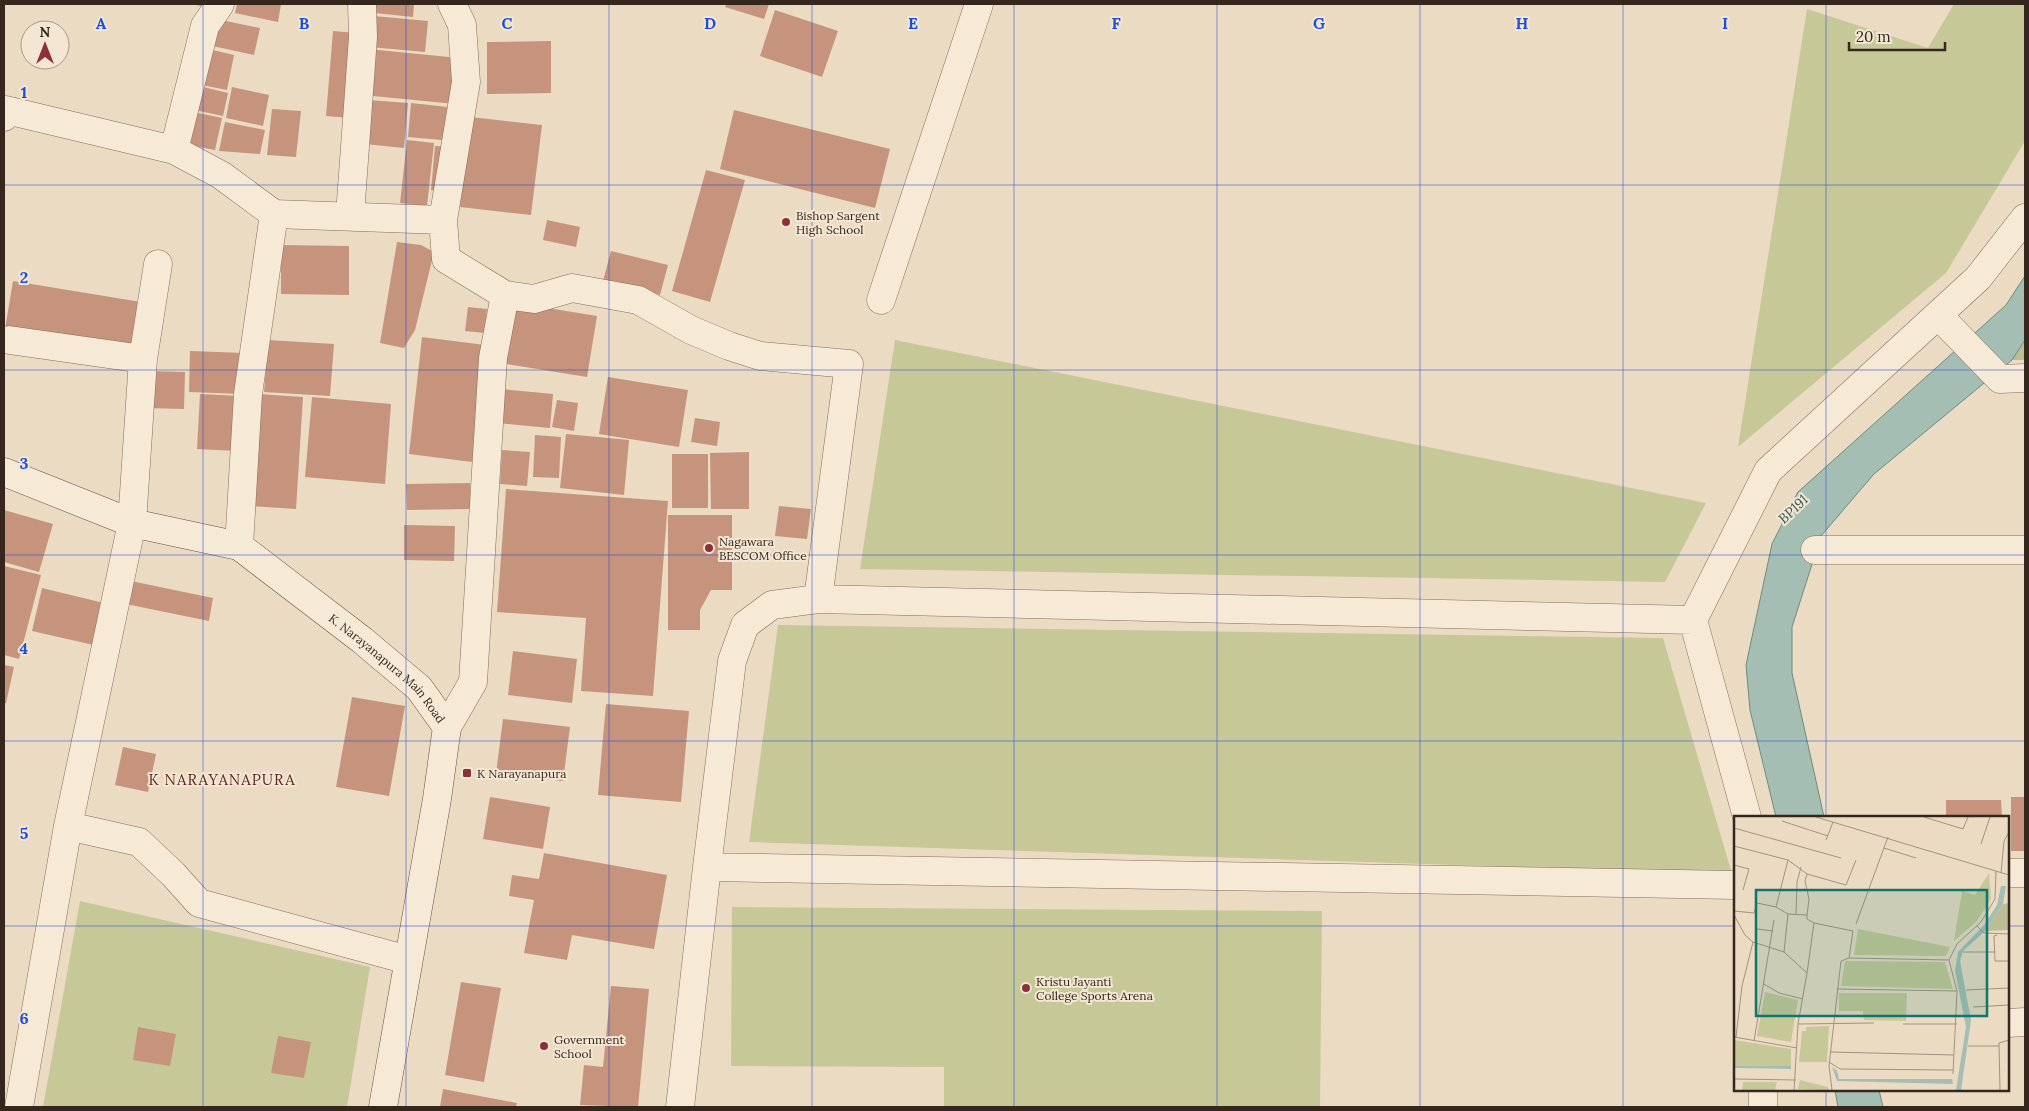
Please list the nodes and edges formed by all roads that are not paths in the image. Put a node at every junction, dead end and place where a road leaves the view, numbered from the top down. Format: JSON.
{"nodes":[{"id":1,"x":220,"y":4,"type":"edge"},
{"id":2,"x":362,"y":4,"type":"edge"},
{"id":3,"x":452,"y":4,"type":"edge"},
{"id":4,"x":979,"y":4,"type":"edge"},
{"id":5,"x":4,"y":116,"type":"edge"},
{"id":6,"x":174,"y":150,"type":"junction"},
{"id":7,"x":274,"y":214,"type":"junction"},
{"id":8,"x":350,"y":215,"type":"junction"},
{"id":9,"x":2025,"y":218,"type":"edge"},
{"id":10,"x":444,"y":220,"type":"junction"},
{"id":11,"x":158,"y":264,"type":"dead end"},
{"id":12,"x":506,"y":295,"type":"junction"},
{"id":13,"x":881,"y":300,"type":"dead end"},
{"id":14,"x":1943,"y":321,"type":"junction"},
{"id":15,"x":9,"y":340,"type":"dead end"},
{"id":16,"x":143,"y":359,"type":"junction"},
{"id":17,"x":2013,"y":378,"type":"edge"},
{"id":18,"x":4,"y":472,"type":"edge"},
{"id":19,"x":132,"y":523,"type":"junction"},
{"id":20,"x":239,"y":546,"type":"junction"},
{"id":21,"x":1815,"y":550,"type":"dead end"},
{"id":22,"x":2025,"y":550,"type":"edge"},
{"id":23,"x":818,"y":599,"type":"junction"},
{"id":24,"x":1693,"y":620,"type":"junction"},
{"id":25,"x":447,"y":727,"type":"junction"},
{"id":26,"x":1746,"y":816,"type":"edge"},
{"id":27,"x":68,"y":826,"type":"junction"},
{"id":28,"x":706,"y":867,"type":"junction"},
{"id":29,"x":2009,"y":873,"type":"edge"},
{"id":30,"x":2025,"y":873,"type":"edge"},
{"id":31,"x":1734,"y":885,"type":"edge"},
{"id":32,"x":408,"y":960,"type":"junction"},
{"id":33,"x":2025,"y":1022,"type":"edge"},
{"id":34,"x":2009,"y":1023,"type":"edge"},
{"id":35,"x":1763,"y":1091,"type":"edge"},
{"id":36,"x":19,"y":1107,"type":"edge"},
{"id":37,"x":383,"y":1107,"type":"edge"},
{"id":38,"x":680,"y":1107,"type":"edge"},
{"id":39,"x":1763,"y":1107,"type":"edge"}],
"edges":[{"from":1,"to":6,"type":"street"},
{"from":2,"to":8,"type":"street"},
{"from":3,"to":10,"type":"street"},
{"from":4,"to":13,"type":"street"},
{"from":5,"to":6,"type":"street"},
{"from":6,"to":7,"type":"street"},
{"from":7,"to":8,"type":"street"},
{"from":7,"to":20,"type":"street"},
{"from":8,"to":10,"type":"street"},
{"from":9,"to":14,"type":"street"},
{"from":10,"to":12,"type":"street"},
{"from":11,"to":16,"type":"street"},
{"from":12,"to":23,"type":"street"},
{"from":12,"to":25,"type":"street"},
{"from":14,"to":17,"type":"street"},
{"from":14,"to":24,"type":"street"},
{"from":15,"to":16,"type":"street"},
{"from":16,"to":19,"type":"street"},
{"from":18,"to":19,"type":"street","name":"K. Narayanapura Main Road"},
{"from":19,"to":20,"type":"street","name":"K. Narayanapura Main Road"},
{"from":19,"to":27,"type":"street"},
{"from":20,"to":25,"type":"street","name":"K. Narayanapura Main Road"},
{"from":21,"to":22,"type":"street"},
{"from":23,"to":24,"type":"street"},
{"from":23,"to":28,"type":"street"},
{"from":24,"to":26,"type":"street"},
{"from":25,"to":32,"type":"street","name":"K. Narayanapura Main Road"},
{"from":27,"to":32,"type":"street"},
{"from":27,"to":36,"type":"street"},
{"from":28,"to":31,"type":"street"},
{"from":28,"to":38,"type":"street"},
{"from":29,"to":30,"type":"street"},
{"from":32,"to":37,"type":"street","name":"K. Narayanapura Main Road"},
{"from":33,"to":34,"type":"street"},
{"from":35,"to":39,"type":"street"}]}
